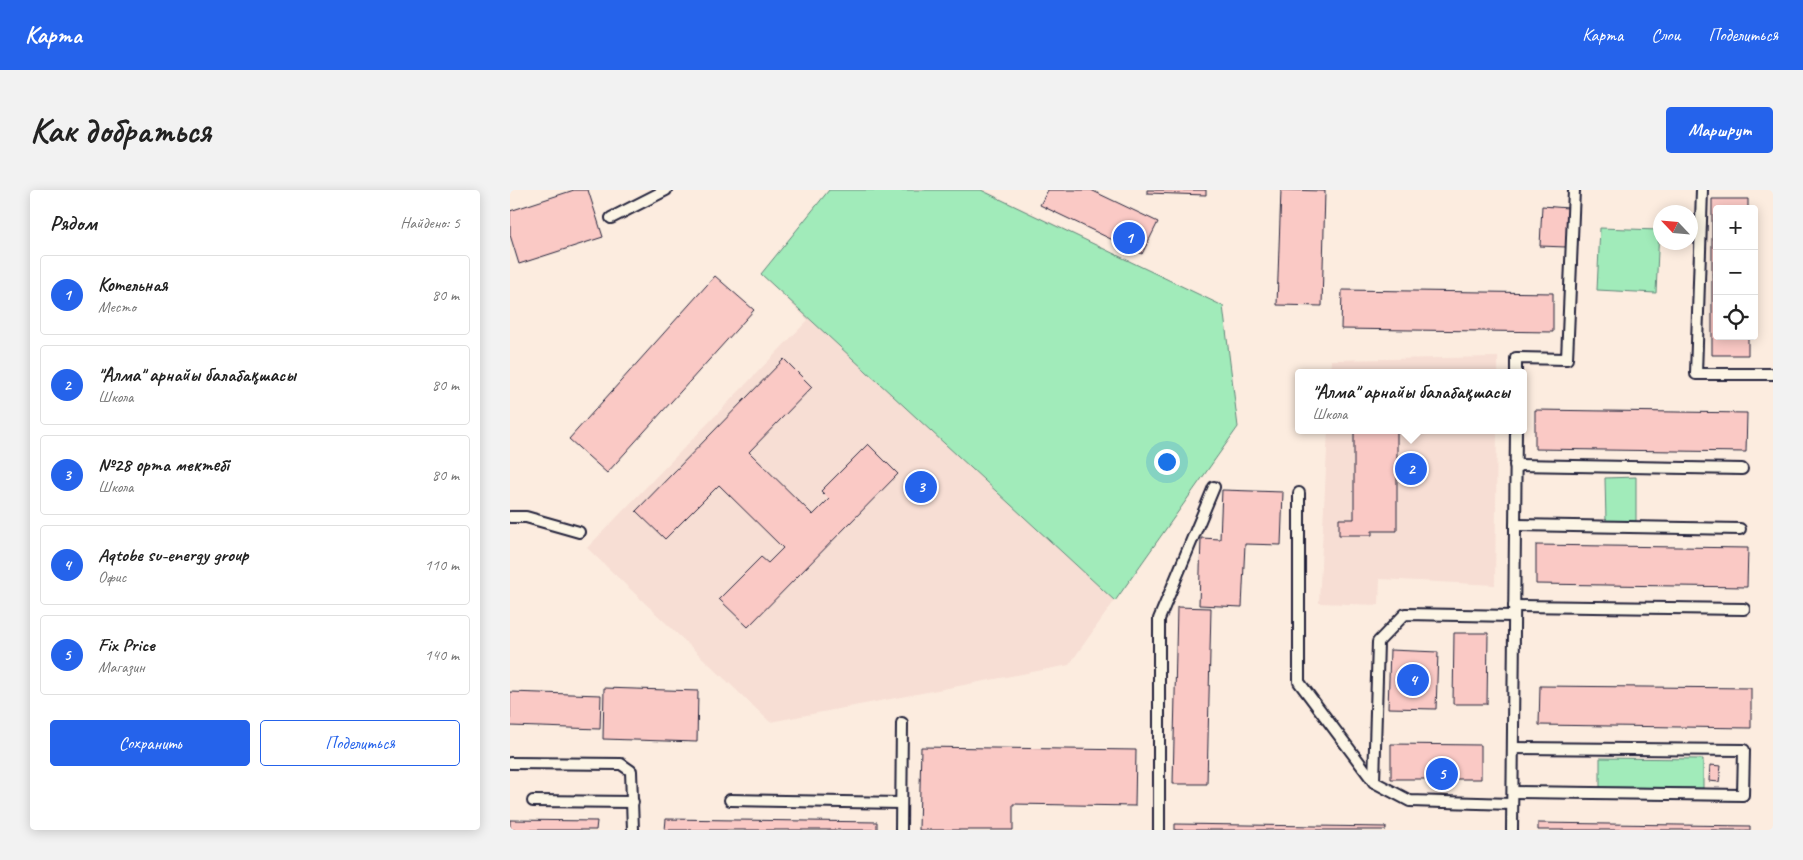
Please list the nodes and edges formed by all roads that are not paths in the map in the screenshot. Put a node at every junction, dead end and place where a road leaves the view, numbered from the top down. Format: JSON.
{"nodes":[{"id":1,"x":666,"y":190,"type":"edge"},
{"id":2,"x":1574,"y":190,"type":"edge"},
{"id":3,"x":1702,"y":190,"type":"edge"},
{"id":4,"x":611,"y":218,"type":"dead end"},
{"id":5,"x":1516,"y":369,"type":"edge"},
{"id":6,"x":1773,"y":374,"type":"edge"},
{"id":7,"x":1516,"y":434,"type":"edge"},
{"id":8,"x":1515,"y":465,"type":"junction"},
{"id":9,"x":1742,"y":469,"type":"dead end"},
{"id":10,"x":1214,"y":487,"type":"dead end"},
{"id":11,"x":1299,"y":493,"type":"dead end"},
{"id":12,"x":510,"y":517,"type":"edge"},
{"id":13,"x":1515,"y":525,"type":"junction"},
{"id":14,"x":1740,"y":529,"type":"dead end"},
{"id":15,"x":579,"y":532,"type":"dead end"},
{"id":16,"x":1744,"y":608,"type":"dead end"},
{"id":17,"x":1514,"y":611,"type":"junction"},
{"id":18,"x":902,"y":722,"type":"dead end"},
{"id":19,"x":1513,"y":748,"type":"junction"},
{"id":20,"x":510,"y":763,"type":"edge"},
{"id":21,"x":1374,"y":782,"type":"junction"},
{"id":22,"x":1513,"y":792,"type":"junction"},
{"id":23,"x":730,"y":800,"type":"dead end"},
{"id":24,"x":533,"y":802,"type":"dead end"},
{"id":25,"x":633,"y":802,"type":"junction"},
{"id":26,"x":901,"y":804,"type":"junction"},
{"id":27,"x":1512,"y":804,"type":"junction"},
{"id":28,"x":633,"y":830,"type":"edge"},
{"id":29,"x":901,"y":830,"type":"edge"},
{"id":30,"x":1159,"y":830,"type":"edge"},
{"id":31,"x":1512,"y":830,"type":"edge"}],
"edges":[{"from":1,"to":4,"type":"lane"},
{"from":2,"to":5,"type":"lane"},
{"from":3,"to":6,"type":"lane"},
{"from":7,"to":8,"type":"lane"},
{"from":8,"to":9,"type":"lane"},
{"from":8,"to":13,"type":"lane"},
{"from":10,"to":30,"type":"lane"},
{"from":11,"to":21,"type":"lane"},
{"from":12,"to":15,"type":"lane"},
{"from":13,"to":14,"type":"lane"},
{"from":13,"to":17,"type":"lane"},
{"from":16,"to":17,"type":"lane"},
{"from":17,"to":19,"type":"lane"},
{"from":17,"to":21,"type":"lane"},
{"from":18,"to":26,"type":"lane"},
{"from":19,"to":22,"type":"lane"},
{"from":19,"to":22,"type":"lane"},
{"from":20,"to":25,"type":"lane"},
{"from":21,"to":27,"type":"lane"},
{"from":22,"to":27,"type":"lane"},
{"from":23,"to":26,"type":"lane"},
{"from":24,"to":25,"type":"lane"},
{"from":25,"to":28,"type":"lane"},
{"from":26,"to":29,"type":"lane"},
{"from":27,"to":31,"type":"lane"}]}
